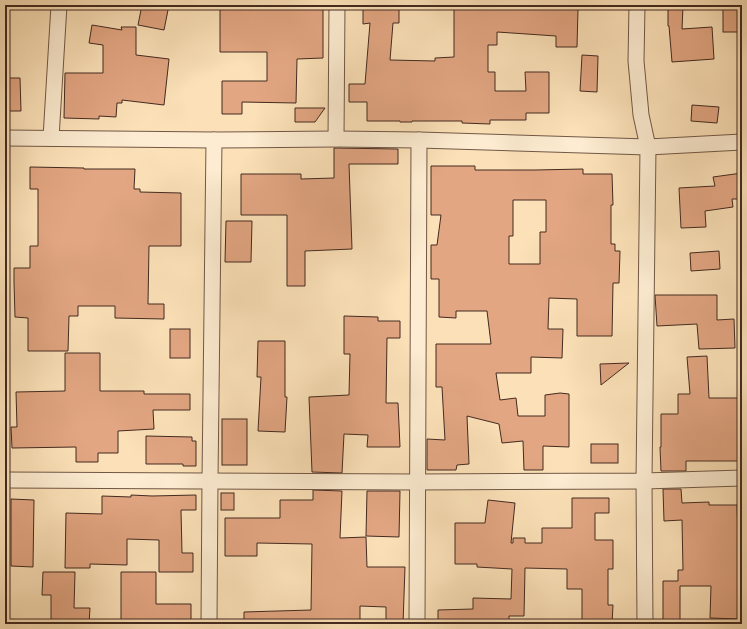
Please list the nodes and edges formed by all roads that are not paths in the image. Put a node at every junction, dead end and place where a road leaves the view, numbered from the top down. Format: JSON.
{"nodes":[{"id":1,"x":59,"y":5,"type":"edge"},
{"id":2,"x":337,"y":5,"type":"edge"},
{"id":3,"x":637,"y":5,"type":"edge"},
{"id":4,"x":5,"y":138,"type":"edge"},
{"id":5,"x":51,"y":138,"type":"junction"},
{"id":6,"x":336,"y":139,"type":"junction"},
{"id":7,"x":214,"y":140,"type":"junction"},
{"id":8,"x":420,"y":140,"type":"junction"},
{"id":9,"x":742,"y":142,"type":"edge"},
{"id":10,"x":648,"y":147,"type":"junction"},
{"id":11,"x":742,"y":478,"type":"edge"},
{"id":12,"x":5,"y":480,"type":"edge"},
{"id":13,"x":210,"y":480,"type":"junction"},
{"id":14,"x":644,"y":481,"type":"junction"},
{"id":15,"x":418,"y":482,"type":"junction"},
{"id":16,"x":209,"y":624,"type":"edge"},
{"id":17,"x":417,"y":624,"type":"edge"},
{"id":18,"x":645,"y":624,"type":"edge"}],
"edges":[{"from":1,"to":5,"type":"street"},
{"from":2,"to":6,"type":"street"},
{"from":3,"to":10,"type":"street"},
{"from":4,"to":5,"type":"street"},
{"from":5,"to":7,"type":"street"},
{"from":6,"to":7,"type":"street"},
{"from":6,"to":8,"type":"street"},
{"from":7,"to":13,"type":"street"},
{"from":8,"to":10,"type":"street"},
{"from":8,"to":15,"type":"street"},
{"from":9,"to":10,"type":"street"},
{"from":10,"to":14,"type":"street"},
{"from":11,"to":14,"type":"street"},
{"from":12,"to":13,"type":"street"},
{"from":13,"to":15,"type":"street"},
{"from":13,"to":16,"type":"street"},
{"from":14,"to":15,"type":"street"},
{"from":14,"to":18,"type":"street"},
{"from":15,"to":17,"type":"street"}]}
